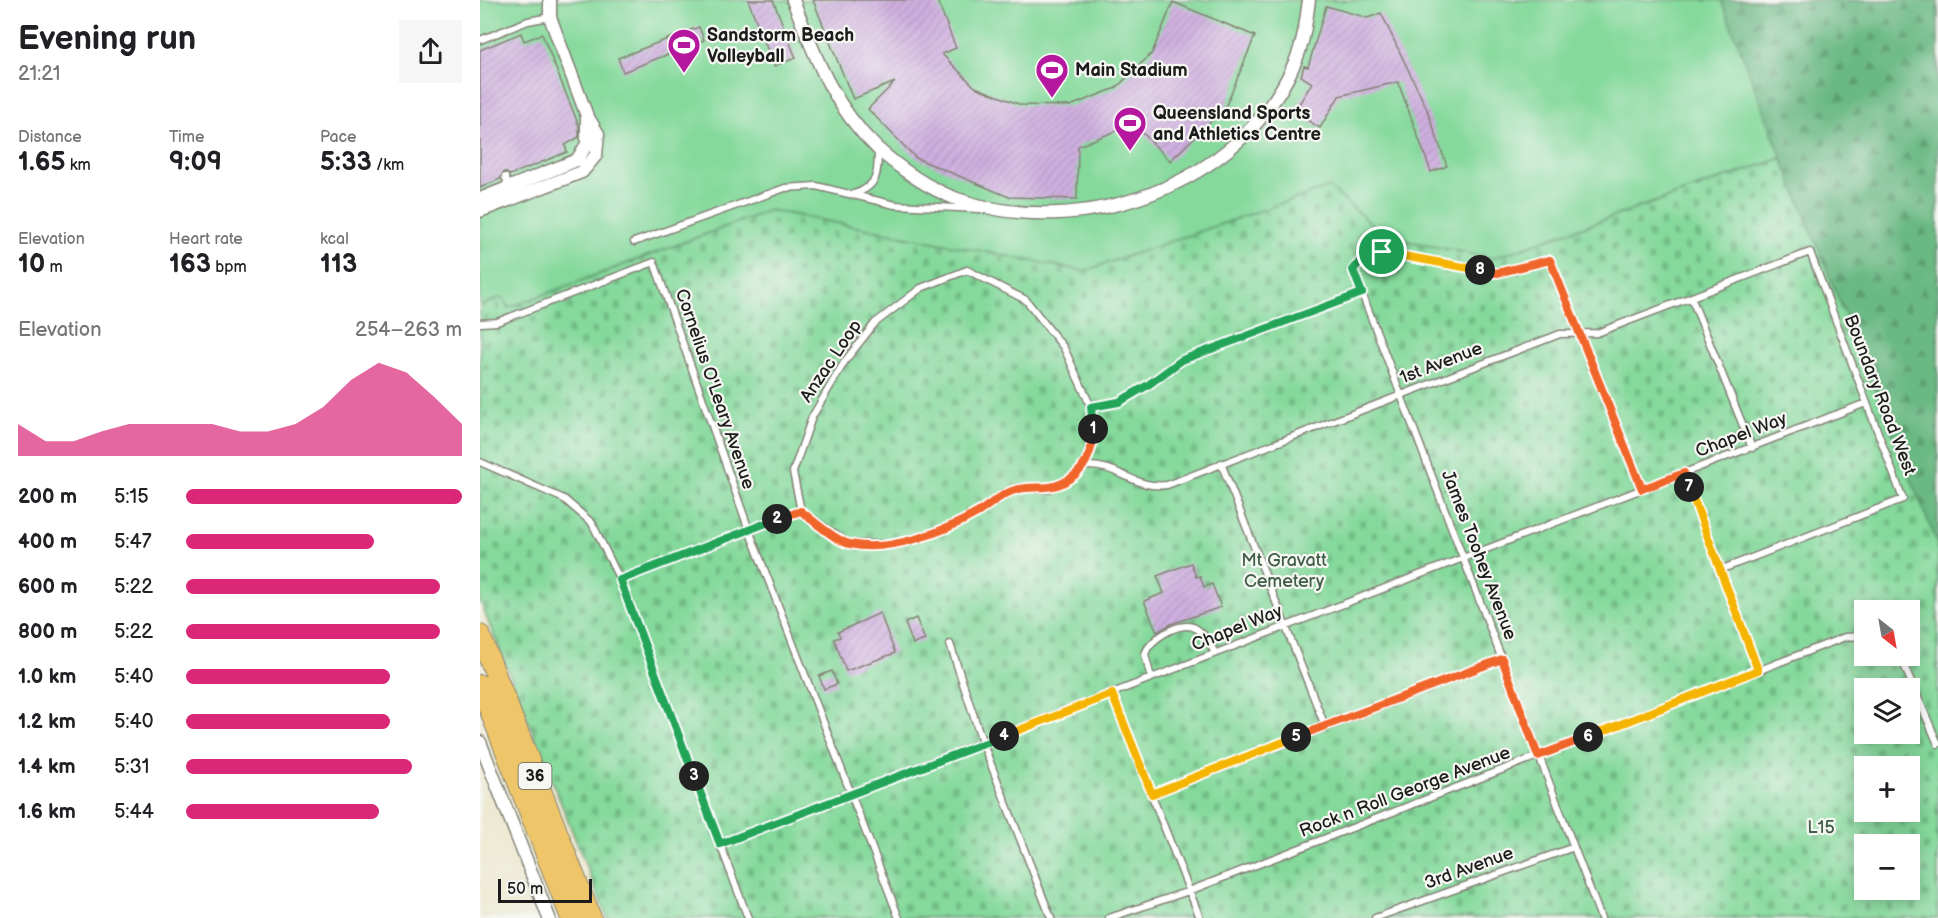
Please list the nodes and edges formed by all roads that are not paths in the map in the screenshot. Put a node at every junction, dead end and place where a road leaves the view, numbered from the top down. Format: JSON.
{"nodes":[{"id":1,"x":550,"y":0,"type":"edge"},
{"id":2,"x":793,"y":0,"type":"edge"},
{"id":3,"x":1309,"y":0,"type":"edge"},
{"id":4,"x":550,"y":17,"type":"junction"},
{"id":5,"x":480,"y":40,"type":"edge"},
{"id":6,"x":878,"y":148,"type":"junction"},
{"id":7,"x":510,"y":187,"type":"junction"},
{"id":8,"x":853,"y":194,"type":"junction"},
{"id":9,"x":480,"y":199,"type":"edge"},
{"id":10,"x":997,"y":210,"type":"junction"},
{"id":11,"x":480,"y":211,"type":"edge"},
{"id":12,"x":634,"y":242,"type":"dead end"},
{"id":13,"x":1810,"y":252,"type":"joint"},
{"id":14,"x":1362,"y":293,"type":"junction"},
{"id":15,"x":1691,"y":297,"type":"junction"},
{"id":16,"x":480,"y":323,"type":"edge"},
{"id":17,"x":1580,"y":334,"type":"junction"},
{"id":18,"x":1401,"y":394,"type":"junction"},
{"id":19,"x":1866,"y":403,"type":"junction"},
{"id":20,"x":1091,"y":407,"type":"junction"},
{"id":21,"x":1752,"y":448,"type":"junction"},
{"id":22,"x":480,"y":462,"type":"edge"},
{"id":23,"x":1221,"y":463,"type":"junction"},
{"id":24,"x":1085,"y":466,"type":"junction"},
{"id":25,"x":1684,"y":473,"type":"junction"},
{"id":26,"x":1642,"y":489,"type":"junction"},
{"id":27,"x":801,"y":511,"type":"junction"},
{"id":28,"x":749,"y":530,"type":"junction"},
{"id":29,"x":1464,"y":556,"type":"junction"},
{"id":30,"x":1720,"y":570,"type":"junction"},
{"id":31,"x":620,"y":580,"type":"junction"},
{"id":32,"x":1286,"y":625,"type":"junction"},
{"id":33,"x":480,"y":634,"type":"edge"},
{"id":34,"x":1854,"y":637,"type":"edge"},
{"id":35,"x":950,"y":644,"type":"dead end"},
{"id":36,"x":1215,"y":653,"type":"junction"},
{"id":37,"x":1502,"y":659,"type":"junction"},
{"id":38,"x":1904,"y":666,"type":"edge"},
{"id":39,"x":1758,"y":670,"type":"junction"},
{"id":40,"x":1151,"y":678,"type":"junction"},
{"id":41,"x":480,"y":685,"type":"edge"},
{"id":42,"x":1112,"y":694,"type":"junction"},
{"id":43,"x":1325,"y":726,"type":"junction"},
{"id":44,"x":480,"y":742,"type":"edge"},
{"id":45,"x":983,"y":744,"type":"junction"},
{"id":46,"x":1938,"y":744,"type":"edge"},
{"id":47,"x":1538,"y":756,"type":"junction"},
{"id":48,"x":852,"y":794,"type":"junction"},
{"id":49,"x":1152,"y":794,"type":"junction"},
{"id":50,"x":720,"y":844,"type":"junction"},
{"id":51,"x":1575,"y":847,"type":"junction"},
{"id":52,"x":1189,"y":891,"type":"junction"},
{"id":53,"x":549,"y":918,"type":"edge"},
{"id":54,"x":571,"y":918,"type":"edge"},
{"id":55,"x":591,"y":918,"type":"edge"},
{"id":56,"x":748,"y":918,"type":"edge"},
{"id":57,"x":899,"y":918,"type":"edge"},
{"id":58,"x":1051,"y":918,"type":"edge"},
{"id":59,"x":1109,"y":918,"type":"edge"},
{"id":60,"x":1200,"y":918,"type":"edge"},
{"id":61,"x":1374,"y":918,"type":"edge"},
{"id":62,"x":1602,"y":918,"type":"edge"}],
"edges":[{"from":1,"to":4,"type":"street"},
{"from":2,"to":6,"type":"street"},
{"from":3,"to":10,"type":"street"},
{"from":4,"to":5,"type":"lane"},
{"from":4,"to":7,"type":"street"},
{"from":6,"to":8,"type":"lane"},
{"from":6,"to":10,"type":"street"},
{"from":7,"to":9,"type":"street"},
{"from":7,"to":11,"type":"street"},
{"from":8,"to":10,"type":"lane"},
{"from":8,"to":12,"type":"lane"},
{"from":13,"to":15,"type":"lane","name":"1st Avenue"},
{"from":13,"to":19,"type":"lane","name":"Boundary Road West"},
{"from":14,"to":17,"type":"lane","name":"James Toohey Avenue"},
{"from":14,"to":18,"type":"lane","name":"James Toohey Avenue"},
{"from":14,"to":20,"type":"lane"},
{"from":15,"to":17,"type":"lane","name":"1st Avenue"},
{"from":15,"to":21,"type":"lane"},
{"from":16,"to":28,"type":"lane","name":"Cornelius O'Leary Avenue"},
{"from":17,"to":18,"type":"lane","name":"1st Avenue"},
{"from":17,"to":26,"type":"lane"},
{"from":18,"to":23,"type":"lane","name":"1st Avenue"},
{"from":18,"to":29,"type":"lane","name":"James Toohey Avenue"},
{"from":19,"to":21,"type":"lane","name":"Chapel Way"},
{"from":19,"to":30,"type":"lane","name":"Boundary Road West"},
{"from":20,"to":24,"type":"lane","name":"Anzac Loop"},
{"from":20,"to":27,"type":"lane","name":"Anzac Loop"},
{"from":21,"to":25,"type":"lane","name":"Chapel Way"},
{"from":22,"to":31,"type":"lane"},
{"from":23,"to":24,"type":"lane","name":"1st Avenue"},
{"from":23,"to":32,"type":"lane"},
{"from":24,"to":27,"type":"lane"},
{"from":25,"to":26,"type":"lane","name":"Chapel Way"},
{"from":25,"to":30,"type":"lane"},
{"from":26,"to":29,"type":"lane","name":"Chapel Way"},
{"from":27,"to":28,"type":"lane"},
{"from":28,"to":31,"type":"lane"},
{"from":28,"to":48,"type":"lane","name":"Cornelius O'Leary Avenue"},
{"from":29,"to":32,"type":"lane","name":"Chapel Way"},
{"from":29,"to":37,"type":"lane","name":"James Toohey Avenue"},
{"from":30,"to":39,"type":"lane"},
{"from":31,"to":50,"type":"lane"},
{"from":32,"to":36,"type":"lane","name":"Chapel Way"},
{"from":32,"to":43,"type":"lane"},
{"from":33,"to":55,"type":"main road","number":"36"},
{"from":34,"to":39,"type":"lane","name":"Rock n Roll George Avenue"},
{"from":35,"to":45,"type":"lane"},
{"from":36,"to":40,"type":"lane","name":"Chapel Way"},
{"from":36,"to":40,"type":"lane"},
{"from":37,"to":43,"type":"lane"},
{"from":37,"to":47,"type":"lane","name":"James Toohey Avenue"},
{"from":38,"to":46,"type":"lane"},
{"from":39,"to":47,"type":"lane","name":"Rock n Roll George Avenue"},
{"from":40,"to":42,"type":"lane","name":"Chapel Way"},
{"from":41,"to":54,"type":"main road","number":"36"},
{"from":42,"to":45,"type":"lane","name":"Chapel Way"},
{"from":42,"to":49,"type":"lane"},
{"from":43,"to":49,"type":"lane"},
{"from":44,"to":53,"type":"street"},
{"from":45,"to":48,"type":"lane","name":"Chapel Way"},
{"from":45,"to":58,"type":"lane"},
{"from":47,"to":51,"type":"lane","name":"James Toohey Avenue"},
{"from":47,"to":52,"type":"lane","name":"Rock n Roll George Avenue"},
{"from":48,"to":50,"type":"lane","name":"Chapel Way"},
{"from":48,"to":57,"type":"lane","name":"Cornelius O'Leary Avenue"},
{"from":49,"to":52,"type":"lane"},
{"from":50,"to":56,"type":"lane"},
{"from":51,"to":61,"type":"lane","name":"3rd Avenue"},
{"from":51,"to":62,"type":"lane","name":"James Toohey Avenue"},
{"from":52,"to":59,"type":"lane","name":"Rock n Roll George Avenue"},
{"from":52,"to":60,"type":"lane"}]}
